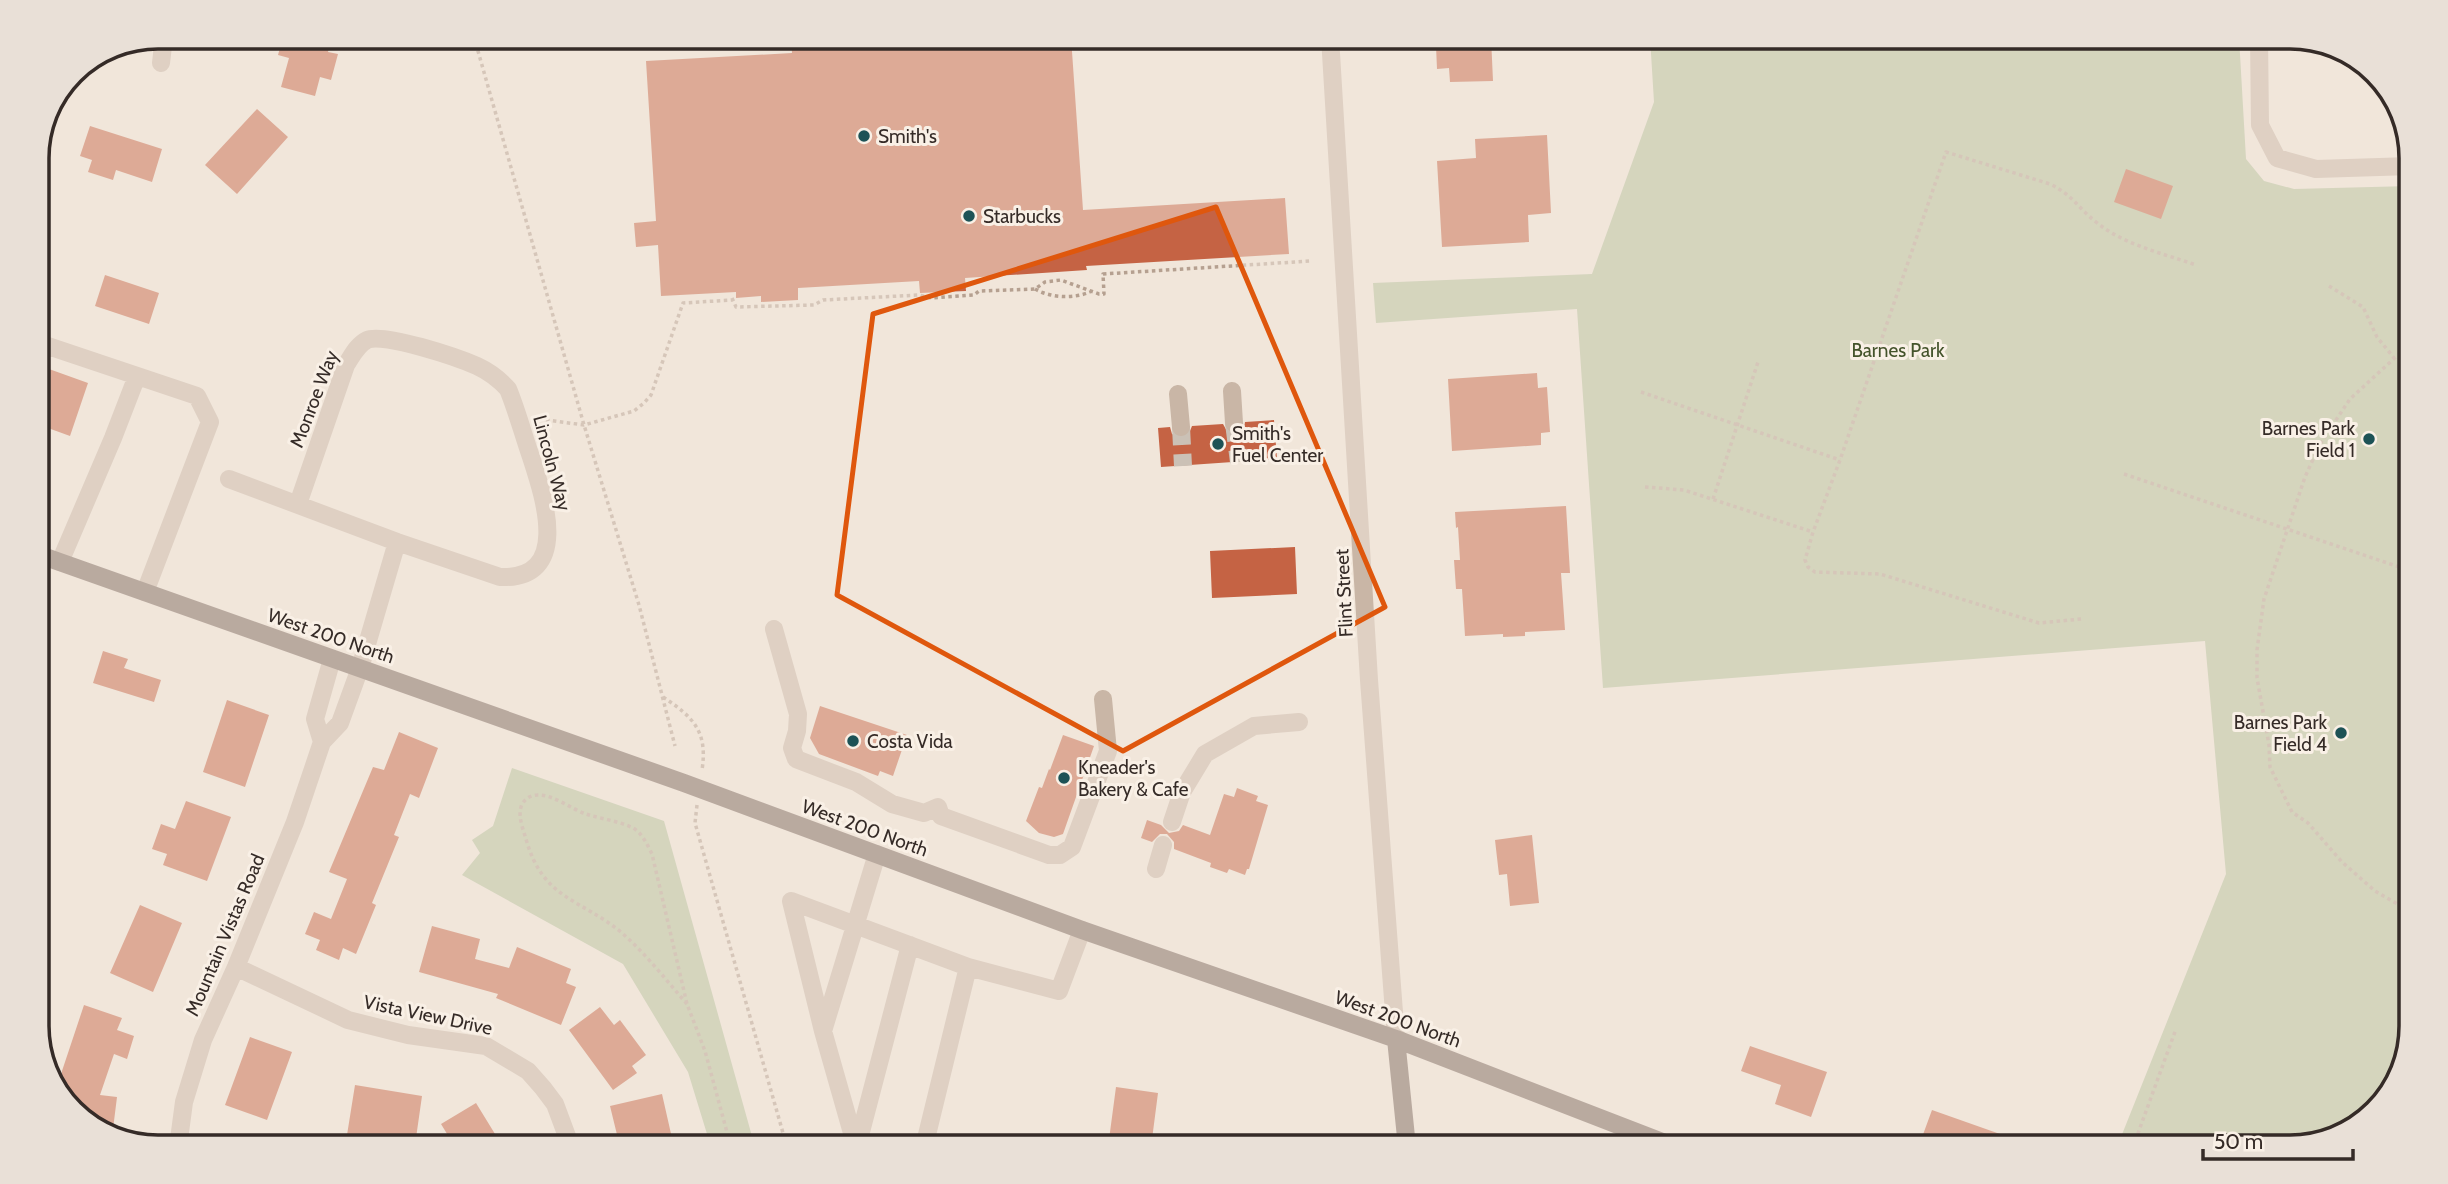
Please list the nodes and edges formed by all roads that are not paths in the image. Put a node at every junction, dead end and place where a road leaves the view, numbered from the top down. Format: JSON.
{"nodes":[{"id":1,"x":163,"y":49,"type":"edge"},
{"id":2,"x":1331,"y":49,"type":"edge"},
{"id":3,"x":2259,"y":49,"type":"edge"},
{"id":4,"x":161,"y":63,"type":"dead end"},
{"id":5,"x":2399,"y":166,"type":"edge"},
{"id":6,"x":49,"y":346,"type":"edge"},
{"id":7,"x":137,"y":376,"type":"junction"},
{"id":8,"x":508,"y":389,"type":"joint"},
{"id":9,"x":1232,"y":391,"type":"dead end"},
{"id":10,"x":1178,"y":394,"type":"dead end"},
{"id":11,"x":1234,"y":423,"type":"tunnel mouth"},
{"id":12,"x":1181,"y":427,"type":"tunnel mouth"},
{"id":13,"x":229,"y":479,"type":"dead end"},
{"id":14,"x":298,"y":504,"type":"junction"},
{"id":15,"x":397,"y":542,"type":"junction"},
{"id":16,"x":49,"y":558,"type":"edge"},
{"id":17,"x":60,"y":562,"type":"junction"},
{"id":18,"x":145,"y":592,"type":"junction"},
{"id":19,"x":774,"y":629,"type":"dead end"},
{"id":20,"x":332,"y":659,"type":"junction"},
{"id":21,"x":360,"y":668,"type":"junction"},
{"id":22,"x":1103,"y":699,"type":"dead end"},
{"id":23,"x":1298,"y":722,"type":"dead end"},
{"id":24,"x":322,"y":743,"type":"junction"},
{"id":25,"x":1172,"y":822,"type":"dead end"},
{"id":26,"x":1163,"y":845,"type":"dead end"},
{"id":27,"x":877,"y":855,"type":"junction"},
{"id":28,"x":1156,"y":869,"type":"dead end"},
{"id":29,"x":855,"y":924,"type":"junction"},
{"id":30,"x":1082,"y":930,"type":"junction"},
{"id":31,"x":910,"y":945,"type":"junction"},
{"id":32,"x":236,"y":967,"type":"junction"},
{"id":33,"x":968,"y":967,"type":"junction"},
{"id":34,"x":822,"y":1031,"type":"junction"},
{"id":35,"x":1396,"y":1039,"type":"junction"},
{"id":36,"x":180,"y":1135,"type":"edge"},
{"id":37,"x":567,"y":1135,"type":"edge"},
{"id":38,"x":852,"y":1135,"type":"edge"},
{"id":39,"x":859,"y":1135,"type":"edge"},
{"id":40,"x":927,"y":1135,"type":"edge"},
{"id":41,"x":1406,"y":1135,"type":"edge"},
{"id":42,"x":1644,"y":1135,"type":"edge"}],
"edges":[{"from":1,"to":4,"type":"street"},
{"from":2,"to":35,"type":"street","name":"Flint Street"},
{"from":3,"to":5,"type":"street"},
{"from":6,"to":7,"type":"street"},
{"from":7,"to":17,"type":"street"},
{"from":7,"to":18,"type":"street"},
{"from":8,"to":14,"type":"street","name":"Monroe Way"},
{"from":8,"to":15,"type":"street","name":"Lincoln Way"},
{"from":9,"to":11,"type":"street"},
{"from":10,"to":12,"type":"street"},
{"from":13,"to":14,"type":"street","name":"Lincoln Way"},
{"from":14,"to":15,"type":"street","name":"Lincoln Way"},
{"from":15,"to":21,"type":"street"},
{"from":16,"to":17,"type":"main road","name":"West 200 North"},
{"from":17,"to":18,"type":"main road","name":"West 200 North"},
{"from":18,"to":20,"type":"main road","name":"West 200 North"},
{"from":19,"to":22,"type":"street"},
{"from":20,"to":21,"type":"main road","name":"West 200 North"},
{"from":20,"to":24,"type":"street","name":"Mountain Vistas Road"},
{"from":21,"to":24,"type":"street","name":"Mountain Vistas Road"},
{"from":21,"to":27,"type":"main road","name":"West 200 North"},
{"from":23,"to":25,"type":"street"},
{"from":24,"to":32,"type":"street","name":"Mountain Vistas Road"},
{"from":26,"to":28,"type":"street"},
{"from":27,"to":29,"type":"street"},
{"from":27,"to":30,"type":"main road","name":"West 200 North"},
{"from":29,"to":31,"type":"street"},
{"from":29,"to":34,"type":"street"},
{"from":29,"to":34,"type":"street"},
{"from":30,"to":33,"type":"street"},
{"from":30,"to":35,"type":"main road","name":"West 200 North"},
{"from":31,"to":33,"type":"street"},
{"from":31,"to":39,"type":"street"},
{"from":32,"to":36,"type":"street","name":"Mountain Vistas Road"},
{"from":32,"to":37,"type":"street","name":"Vista View Drive"},
{"from":33,"to":40,"type":"street"},
{"from":34,"to":38,"type":"street"},
{"from":35,"to":41,"type":"main road","name":"Flint Street"},
{"from":35,"to":42,"type":"main road","name":"West 200 North"}]}
